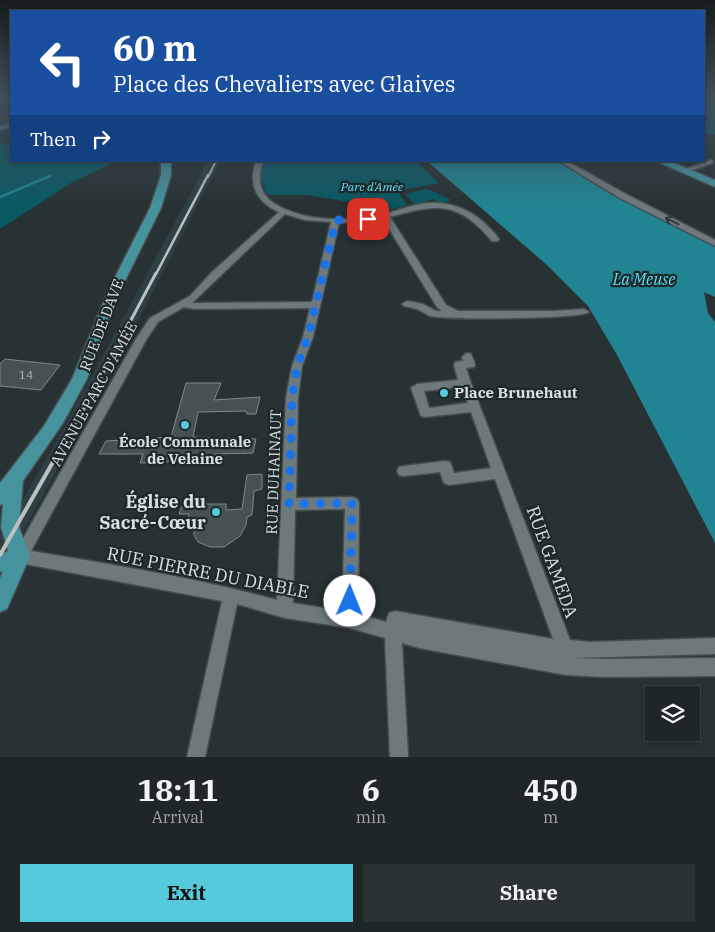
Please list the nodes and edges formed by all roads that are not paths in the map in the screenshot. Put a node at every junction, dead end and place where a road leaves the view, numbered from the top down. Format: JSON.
{"nodes":[{"id":1,"x":260,"y":162,"type":"edge"},
{"id":2,"x":564,"y":162,"type":"edge"},
{"id":3,"x":662,"y":162,"type":"edge"},
{"id":4,"x":711,"y":162,"type":"dead end"},
{"id":5,"x":168,"y":163,"type":"edge"},
{"id":6,"x":684,"y":171,"type":"junction"},
{"id":7,"x":715,"y":184,"type":"edge"},
{"id":8,"x":283,"y":212,"type":"junction"},
{"id":9,"x":385,"y":216,"type":"junction"},
{"id":10,"x":336,"y":220,"type":"junction"},
{"id":11,"x":495,"y":238,"type":"dead end"},
{"id":12,"x":715,"y":243,"type":"edge"},
{"id":13,"x":184,"y":304,"type":"junction"},
{"id":14,"x":406,"y":304,"type":"dead end"},
{"id":15,"x":315,"y":305,"type":"junction"},
{"id":16,"x":420,"y":306,"type":"junction"},
{"id":17,"x":442,"y":307,"type":"junction"},
{"id":18,"x":584,"y":312,"type":"dead end"},
{"id":19,"x":457,"y":314,"type":"junction"},
{"id":20,"x":467,"y":357,"type":"dead end"},
{"id":21,"x":466,"y":383,"type":"junction"},
{"id":22,"x":475,"y":407,"type":"junction"},
{"id":23,"x":404,"y":471,"type":"dead end"},
{"id":24,"x":499,"y":473,"type":"junction"},
{"id":25,"x":14,"y":478,"type":"junction"},
{"id":26,"x":0,"y":497,"type":"edge"},
{"id":27,"x":289,"y":504,"type":"junction"},
{"id":28,"x":5,"y":526,"type":"edge"},
{"id":29,"x":20,"y":556,"type":"junction"},
{"id":30,"x":0,"y":563,"type":"edge"},
{"id":31,"x":231,"y":595,"type":"junction"},
{"id":32,"x":0,"y":602,"type":"edge"},
{"id":33,"x":285,"y":610,"type":"junction"},
{"id":34,"x":350,"y":620,"type":"junction"},
{"id":35,"x":394,"y":626,"type":"junction"},
{"id":36,"x":564,"y":646,"type":"junction"},
{"id":37,"x":715,"y":646,"type":"edge"},
{"id":38,"x":566,"y":666,"type":"junction"},
{"id":39,"x":715,"y":667,"type":"edge"},
{"id":40,"x":196,"y":757,"type":"edge"},
{"id":41,"x":399,"y":757,"type":"edge"}],
"edges":[{"from":1,"to":8,"type":"street"},
{"from":12,"to":2,"type":"street","one_way":true},
{"from":3,"to":6,"type":"main road"},
{"from":4,"to":6,"type":"street"},
{"from":5,"to":25,"type":"main road","name":"RUE DE DAVE"},
{"from":6,"to":7,"type":"main road"},
{"from":8,"to":10,"type":"street"},
{"from":8,"to":13,"type":"street","name":"AVENUE PARC D'AMÉE"},
{"from":9,"to":10,"type":"street"},
{"from":9,"to":11,"type":"street"},
{"from":9,"to":17,"type":"street"},
{"from":10,"to":15,"type":"street","name":"RUE DUHAINAUT"},
{"from":13,"to":15,"type":"street"},
{"from":13,"to":29,"type":"street","name":"AVENUE PARC D'AMÉE"},
{"from":14,"to":16,"type":"street"},
{"from":15,"to":27,"type":"street","name":"RUE DUHAINAUT"},
{"from":16,"to":17,"type":"street"},
{"from":16,"to":19,"type":"street"},
{"from":17,"to":19,"type":"street"},
{"from":18,"to":19,"type":"street"},
{"from":20,"to":21,"type":"street"},
{"from":21,"to":22,"type":"street"},
{"from":21,"to":22,"type":"street"},
{"from":22,"to":24,"type":"street","name":"RUE GAMEDA"},
{"from":23,"to":24,"type":"street"},
{"from":24,"to":36,"type":"street","name":"RUE GAMEDA"},
{"from":25,"to":26,"type":"main road","name":"RUE DE DAVE"},
{"from":25,"to":28,"type":"main road"},
{"from":27,"to":33,"type":"street","name":"RUE DUHAINAUT"},
{"from":27,"to":34,"type":"street"},
{"from":28,"to":29,"type":"main road"},
{"from":29,"to":30,"type":"main road"},
{"from":29,"to":31,"type":"street","name":"RUE PIERRE DU DIABLE"},
{"from":29,"to":32,"type":"main road"},
{"from":31,"to":33,"type":"street","name":"RUE PIERRE DU DIABLE"},
{"from":31,"to":40,"type":"street"},
{"from":33,"to":34,"type":"street","name":"RUE PIERRE DU DIABLE"},
{"from":34,"to":35,"type":"street","name":"RUE PIERRE DU DIABLE"},
{"from":35,"to":36,"type":"street","name":"RUE PIERRE DU DIABLE"},
{"from":35,"to":38,"type":"street","name":"RUE PIERRE DU DIABLE"},
{"from":35,"to":41,"type":"street"},
{"from":36,"to":37,"type":"street","name":"RUE PIERRE DU DIABLE"},
{"from":36,"to":38,"type":"street","name":"RUE GAMEDA"},
{"from":38,"to":39,"type":"street","name":"RUE PIERRE DU DIABLE"}]}
